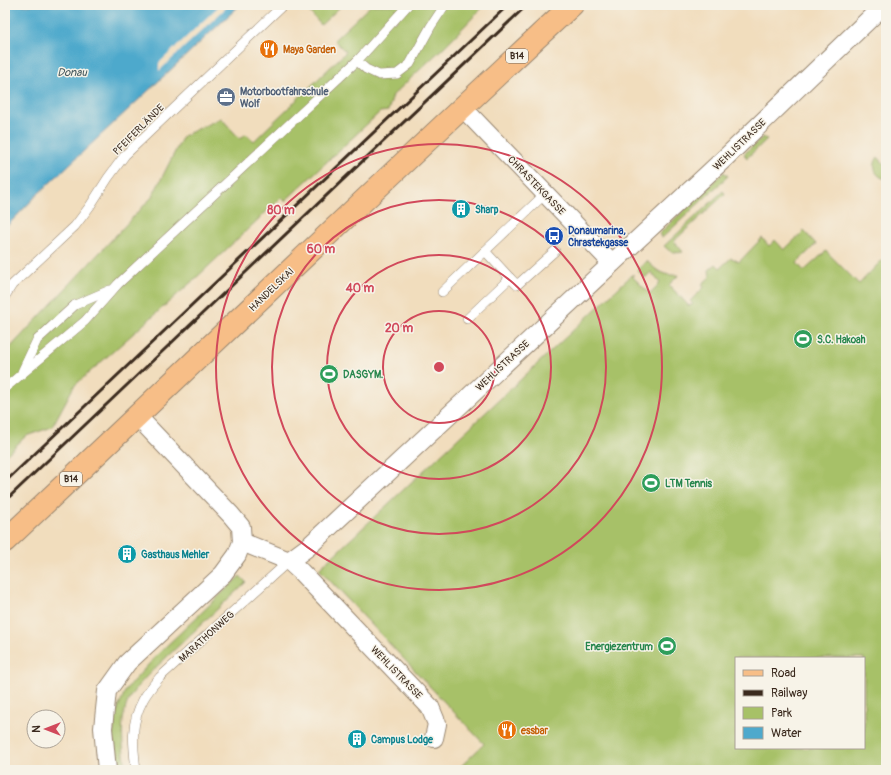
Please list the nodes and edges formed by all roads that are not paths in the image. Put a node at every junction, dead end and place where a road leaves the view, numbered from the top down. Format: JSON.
{"nodes":[{"id":1,"x":283,"y":5,"type":"edge"},
{"id":2,"x":408,"y":5,"type":"edge"},
{"id":3,"x":445,"y":5,"type":"edge"},
{"id":4,"x":572,"y":5,"type":"edge"},
{"id":5,"x":884,"y":5,"type":"edge"},
{"id":6,"x":357,"y":61,"type":"junction"},
{"id":7,"x":462,"y":107,"type":"junction"},
{"id":8,"x":545,"y":194,"type":"junction"},
{"id":9,"x":555,"y":250,"type":"dead end"},
{"id":10,"x":485,"y":251,"type":"junction"},
{"id":11,"x":612,"y":263,"type":"junction"},
{"id":12,"x":510,"y":278,"type":"junction"},
{"id":13,"x":113,"y":289,"type":"junction"},
{"id":14,"x":442,"y":292,"type":"dead end"},
{"id":15,"x":5,"y":296,"type":"edge"},
{"id":16,"x":467,"y":319,"type":"dead end"},
{"id":17,"x":20,"y":376,"type":"junction"},
{"id":18,"x":5,"y":388,"type":"edge"},
{"id":19,"x":138,"y":416,"type":"junction"},
{"id":20,"x":5,"y":541,"type":"edge"},
{"id":21,"x":242,"y":542,"type":"junction"},
{"id":22,"x":289,"y":561,"type":"junction"},
{"id":23,"x":434,"y":738,"type":"dead end"},
{"id":24,"x":107,"y":770,"type":"edge"},
{"id":25,"x":136,"y":770,"type":"edge"}],
"edges":[{"from":1,"to":15,"type":"lane","name":"PFEIFERLÄNDE"},
{"from":2,"to":6,"type":"lane"},
{"from":3,"to":6,"type":"lane"},
{"from":4,"to":7,"type":"main road","name":"HANDELSKAI","number":"B14"},
{"from":5,"to":11,"type":"street","name":"WEHLISTRASSE"},
{"from":6,"to":13,"type":"lane"},
{"from":7,"to":8,"type":"street","name":"CHRASTEKGASSE"},
{"from":7,"to":19,"type":"main road","name":"HANDELSKAI","number":"B14"},
{"from":8,"to":10,"type":"lane"},
{"from":8,"to":11,"type":"street","name":"CHRASTEKGASSE"},
{"from":9,"to":12,"type":"lane"},
{"from":10,"to":12,"type":"lane"},
{"from":10,"to":14,"type":"lane"},
{"from":11,"to":22,"type":"street","name":"WEHLISTRASSE"},
{"from":12,"to":16,"type":"lane"},
{"from":13,"to":17,"type":"lane"},
{"from":13,"to":17,"type":"lane"},
{"from":17,"to":18,"type":"lane"},
{"from":19,"to":20,"type":"main road","name":"HANDELSKAI","number":"B14"},
{"from":19,"to":21,"type":"street"},
{"from":21,"to":22,"type":"street"},
{"from":21,"to":24,"type":"street"},
{"from":22,"to":23,"type":"street","name":"WEHLISTRASSE"},
{"from":22,"to":25,"type":"lane","name":"MARATHONWEG"}]}
